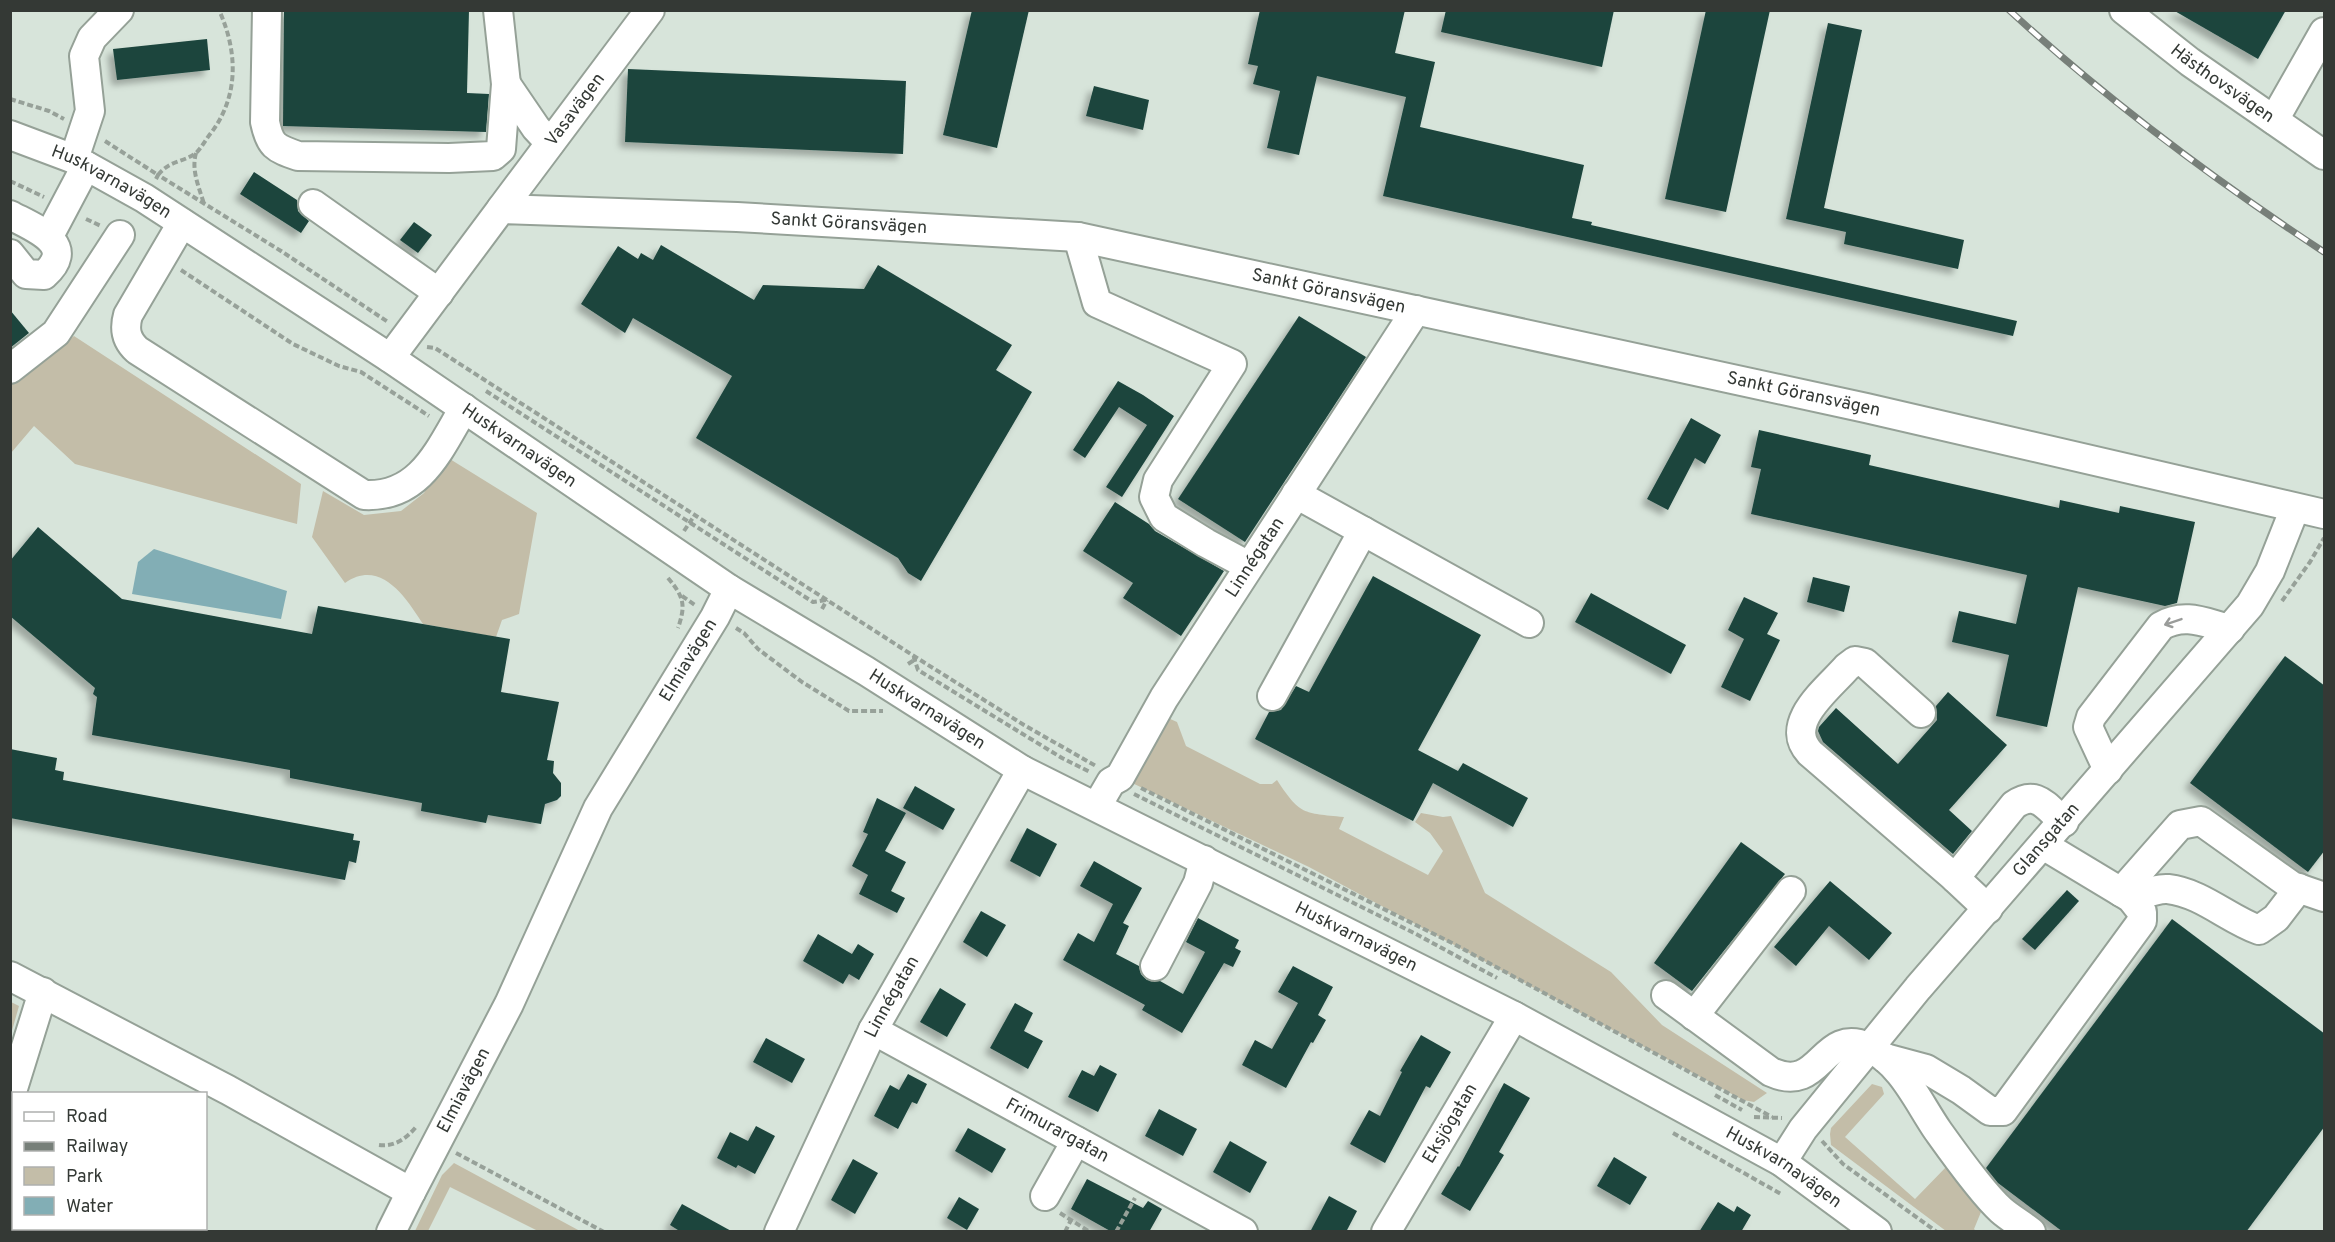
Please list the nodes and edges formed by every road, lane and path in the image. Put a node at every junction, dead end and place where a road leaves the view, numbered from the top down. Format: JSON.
{"nodes":[{"id":1,"x":119,"y":10,"type":"edge"},
{"id":2,"x":219,"y":10,"type":"edge"},
{"id":3,"x":267,"y":10,"type":"edge"},
{"id":4,"x":498,"y":10,"type":"edge"},
{"id":5,"x":650,"y":10,"type":"edge"},
{"id":6,"x":2134,"y":14,"type":"edge"},
{"id":7,"x":2325,"y":32,"type":"edge"},
{"id":8,"x":506,"y":84,"type":"junction"},
{"id":9,"x":2274,"y":120,"type":"junction"},
{"id":10,"x":10,"y":135,"type":"edge"},
{"id":11,"x":550,"y":143,"type":"junction"},
{"id":12,"x":196,"y":152,"type":"junction"},
{"id":13,"x":2325,"y":155,"type":"edge"},
{"id":14,"x":80,"y":163,"type":"junction"},
{"id":15,"x":158,"y":175,"type":"dead end"},
{"id":16,"x":10,"y":181,"type":"edge"},
{"id":17,"x":204,"y":204,"type":"dead end"},
{"id":18,"x":313,"y":204,"type":"dead end"},
{"id":19,"x":64,"y":208,"type":"junction"},
{"id":20,"x":501,"y":209,"type":"junction"},
{"id":21,"x":10,"y":215,"type":"edge"},
{"id":22,"x":182,"y":224,"type":"junction"},
{"id":23,"x":120,"y":235,"type":"joint"},
{"id":24,"x":50,"y":236,"type":"junction"},
{"id":25,"x":1078,"y":237,"type":"junction"},
{"id":26,"x":10,"y":254,"type":"edge"},
{"id":27,"x":161,"y":257,"type":"junction"},
{"id":28,"x":439,"y":293,"type":"junction"},
{"id":29,"x":1416,"y":310,"type":"junction"},
{"id":30,"x":430,"y":355,"type":"dead end"},
{"id":31,"x":390,"y":358,"type":"junction"},
{"id":32,"x":10,"y":369,"type":"edge"},
{"id":33,"x":465,"y":409,"type":"junction"},
{"id":34,"x":1296,"y":494,"type":"junction"},
{"id":35,"x":2295,"y":508,"type":"junction"},
{"id":36,"x":2325,"y":514,"type":"edge"},
{"id":37,"x":1363,"y":531,"type":"junction"},
{"id":38,"x":1249,"y":566,"type":"junction"},
{"id":39,"x":665,"y":574,"type":"dead end"},
{"id":40,"x":729,"y":589,"type":"junction"},
{"id":41,"x":681,"y":596,"type":"dead end"},
{"id":42,"x":827,"y":600,"type":"junction"},
{"id":43,"x":822,"y":609,"type":"dead end"},
{"id":44,"x":1529,"y":623,"type":"dead end"},
{"id":45,"x":2230,"y":629,"type":"junction"},
{"id":46,"x":917,"y":658,"type":"junction"},
{"id":47,"x":908,"y":664,"type":"dead end"},
{"id":48,"x":1272,"y":696,"type":"dead end"},
{"id":49,"x":1921,"y":713,"type":"dead end"},
{"id":50,"x":1022,"y":770,"type":"junction"},
{"id":51,"x":2108,"y":770,"type":"junction"},
{"id":52,"x":1109,"y":788,"type":"junction"},
{"id":53,"x":2064,"y":822,"type":"junction"},
{"id":54,"x":2043,"y":845,"type":"junction"},
{"id":55,"x":1204,"y":860,"type":"junction"},
{"id":56,"x":1955,"y":878,"type":"junction"},
{"id":57,"x":1791,"y":891,"type":"dead end"},
{"id":58,"x":2312,"y":893,"type":"edge"},
{"id":59,"x":2126,"y":895,"type":"junction"},
{"id":60,"x":1988,"y":909,"type":"junction"},
{"id":61,"x":1155,"y":966,"type":"dead end"},
{"id":62,"x":10,"y":976,"type":"edge"},
{"id":63,"x":1499,"y":979,"type":"dead end"},
{"id":64,"x":43,"y":992,"type":"junction"},
{"id":65,"x":1666,"y":995,"type":"dead end"},
{"id":66,"x":1514,"y":1016,"type":"junction"},
{"id":67,"x":1694,"y":1016,"type":"junction"},
{"id":68,"x":873,"y":1030,"type":"junction"},
{"id":69,"x":1877,"y":1053,"type":"junction"},
{"id":70,"x":1707,"y":1091,"type":"dead end"},
{"id":71,"x":10,"y":1098,"type":"edge"},
{"id":72,"x":1772,"y":1117,"type":"junction"},
{"id":73,"x":1803,"y":1128,"type":"junction"},
{"id":74,"x":425,"y":1136,"type":"junction"},
{"id":75,"x":1076,"y":1141,"type":"junction"},
{"id":76,"x":1782,"y":1162,"type":"junction"},
{"id":77,"x":1146,"y":1179,"type":"junction"},
{"id":78,"x":411,"y":1192,"type":"junction"},
{"id":79,"x":1045,"y":1196,"type":"joint"},
{"id":80,"x":1071,"y":1220,"type":"junction"},
{"id":81,"x":1847,"y":1222,"type":"edge"},
{"id":82,"x":392,"y":1232,"type":"edge"},
{"id":83,"x":604,"y":1232,"type":"edge"},
{"id":84,"x":779,"y":1232,"type":"edge"},
{"id":85,"x":1065,"y":1232,"type":"edge"},
{"id":86,"x":1090,"y":1232,"type":"edge"},
{"id":87,"x":1116,"y":1232,"type":"edge"},
{"id":88,"x":1243,"y":1232,"type":"edge"},
{"id":89,"x":1386,"y":1232,"type":"edge"},
{"id":90,"x":1877,"y":1232,"type":"edge"},
{"id":91,"x":1937,"y":1232,"type":"edge"},
{"id":92,"x":2031,"y":1232,"type":"edge"}],
"edges":[{"from":1,"to":14,"type":"street"},
{"from":2,"to":12,"type":"path"},
{"from":3,"to":8,"type":"street"},
{"from":4,"to":8,"type":"street"},
{"from":5,"to":11,"type":"street","name":"Vasavägen"},
{"from":6,"to":9,"type":"street","name":"Hästhovsvägen"},
{"from":7,"to":9,"type":"street"},
{"from":8,"to":11,"type":"street"},
{"from":9,"to":13,"type":"street","name":"Hästhovsvägen"},
{"from":10,"to":14,"type":"street","name":"Huskvarnavägen"},
{"from":11,"to":20,"type":"street","name":"Vasavägen"},
{"from":12,"to":15,"type":"path"},
{"from":12,"to":17,"type":"path"},
{"from":14,"to":19,"type":"street"},
{"from":14,"to":22,"type":"street","name":"Huskvarnavägen"},
{"from":16,"to":19,"type":"path"},
{"from":18,"to":28,"type":"street"},
{"from":19,"to":23,"type":"path"},
{"from":19,"to":24,"type":"street"},
{"from":20,"to":25,"type":"street","name":"Sankt Göransvägen"},
{"from":20,"to":28,"type":"street"},
{"from":21,"to":24,"type":"street"},
{"from":22,"to":27,"type":"street"},
{"from":22,"to":31,"type":"street","name":"Huskvarnavägen"},
{"from":23,"to":32,"type":"street"},
{"from":24,"to":26,"type":"street"},
{"from":25,"to":29,"type":"street","name":"Sankt Göransvägen"},
{"from":25,"to":38,"type":"street"},
{"from":27,"to":33,"type":"path"},
{"from":27,"to":33,"type":"street"},
{"from":28,"to":31,"type":"street"},
{"from":29,"to":34,"type":"street","name":"Linnégatan"},
{"from":29,"to":35,"type":"street","name":"Sankt Göransvägen"},
{"from":30,"to":42,"type":"path"},
{"from":31,"to":33,"type":"street","name":"Huskvarnavägen"},
{"from":33,"to":40,"type":"street","name":"Huskvarnavägen"},
{"from":33,"to":42,"type":"path"},
{"from":34,"to":37,"type":"street"},
{"from":34,"to":38,"type":"street","name":"Linnégatan"},
{"from":35,"to":36,"type":"street","name":"Sankt Göransvägen"},
{"from":35,"to":45,"type":"street","name":"Glansgatan"},
{"from":37,"to":44,"type":"street"},
{"from":37,"to":48,"type":"street"},
{"from":38,"to":52,"type":"street","name":"Linnégatan"},
{"from":39,"to":41,"type":"path"},
{"from":40,"to":50,"type":"street","name":"Huskvarnavägen"},
{"from":40,"to":74,"type":"street","name":"Elmiavägen"},
{"from":42,"to":43,"type":"path"},
{"from":42,"to":46,"type":"path"},
{"from":45,"to":51,"type":"street","name":"Glansgatan"},
{"from":45,"to":51,"type":"street","one_way":true},
{"from":46,"to":47,"type":"path"},
{"from":46,"to":52,"type":"path"},
{"from":46,"to":52,"type":"path"},
{"from":49,"to":56,"type":"street"},
{"from":50,"to":52,"type":"street","name":"Huskvarnavägen"},
{"from":50,"to":68,"type":"street","name":"Linnégatan"},
{"from":51,"to":53,"type":"street","name":"Glansgatan"},
{"from":52,"to":55,"type":"street","name":"Huskvarnavägen"},
{"from":52,"to":63,"type":"path"},
{"from":52,"to":72,"type":"path"},
{"from":53,"to":54,"type":"street","name":"Glansgatan"},
{"from":53,"to":56,"type":"street"},
{"from":54,"to":59,"type":"street"},
{"from":54,"to":60,"type":"street","name":"Glansgatan"},
{"from":55,"to":61,"type":"street"},
{"from":55,"to":66,"type":"street","name":"Huskvarnavägen"},
{"from":56,"to":60,"type":"street"},
{"from":57,"to":67,"type":"street"},
{"from":58,"to":59,"type":"street"},
{"from":58,"to":59,"type":"street"},
{"from":59,"to":69,"type":"street"},
{"from":60,"to":69,"type":"street","name":"Glansgatan"},
{"from":62,"to":64,"type":"street"},
{"from":64,"to":71,"type":"street"},
{"from":64,"to":78,"type":"street"},
{"from":65,"to":67,"type":"street"},
{"from":66,"to":76,"type":"street","name":"Huskvarnavägen"},
{"from":66,"to":89,"type":"street","name":"Eksjögatan"},
{"from":67,"to":69,"type":"street"},
{"from":68,"to":75,"type":"street","name":"Frimurargatan"},
{"from":68,"to":84,"type":"street","name":"Linnégatan"},
{"from":69,"to":73,"type":"street","name":"Glansgatan"},
{"from":69,"to":92,"type":"street"},
{"from":70,"to":72,"type":"path"},
{"from":72,"to":73,"type":"path"},
{"from":73,"to":76,"type":"street","name":"Glansgatan"},
{"from":73,"to":91,"type":"path"},
{"from":74,"to":78,"type":"street","name":"Elmiavägen"},
{"from":74,"to":83,"type":"path"},
{"from":75,"to":77,"type":"street","name":"Frimurargatan"},
{"from":75,"to":79,"type":"street"},
{"from":76,"to":81,"type":"street","name":"Huskvarnavägen"},
{"from":77,"to":87,"type":"path"},
{"from":77,"to":88,"type":"street","name":"Frimurargatan"},
{"from":78,"to":82,"type":"street","name":"Elmiavägen"},
{"from":79,"to":80,"type":"path"},
{"from":80,"to":85,"type":"path"},
{"from":80,"to":86,"type":"path"},
{"from":81,"to":90,"type":"street","name":"Huskvarnavägen"}]}
